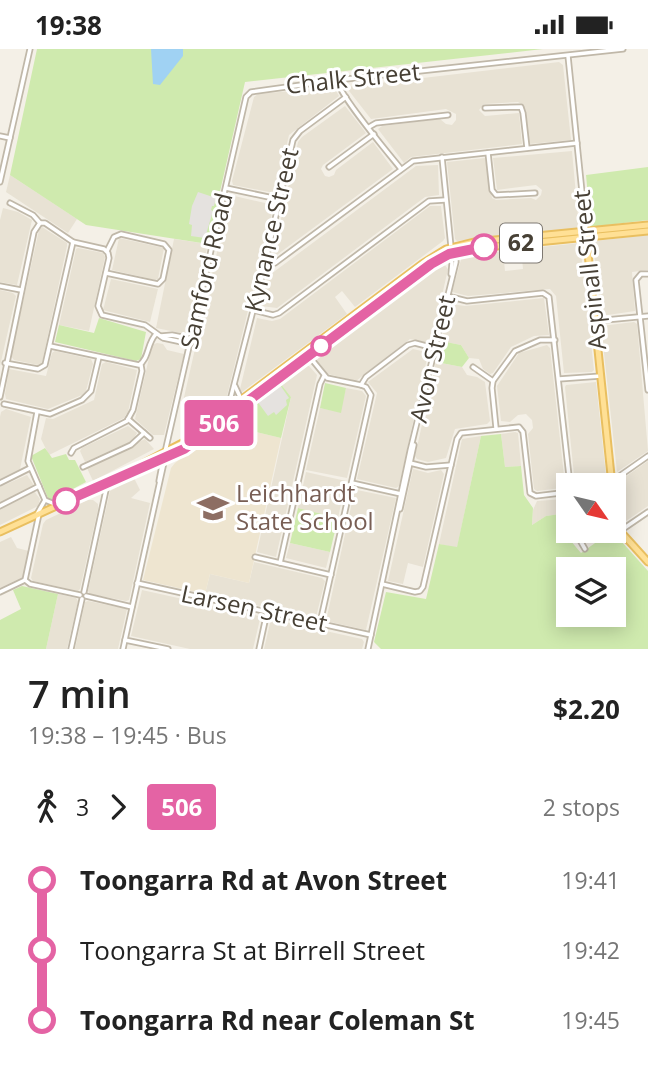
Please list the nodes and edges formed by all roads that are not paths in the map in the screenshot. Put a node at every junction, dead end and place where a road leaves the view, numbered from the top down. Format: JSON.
{"nodes":[{"id":1,"x":30,"y":49,"type":"edge"},
{"id":2,"x":623,"y":49,"type":"edge"},
{"id":3,"x":568,"y":56,"type":"junction"},
{"id":4,"x":337,"y":80,"type":"junction"},
{"id":5,"x":251,"y":92,"type":"joint"},
{"id":6,"x":346,"y":97,"type":"junction"},
{"id":7,"x":485,"y":108,"type":"dead end"},
{"id":8,"x":448,"y":115,"type":"dead end"},
{"id":9,"x":369,"y":128,"type":"junction"},
{"id":10,"x":374,"y":134,"type":"junction"},
{"id":11,"x":0,"y":136,"type":"edge"},
{"id":12,"x":10,"y":138,"type":"junction"},
{"id":13,"x":577,"y":143,"type":"junction"},
{"id":14,"x":527,"y":148,"type":"junction"},
{"id":15,"x":488,"y":153,"type":"junction"},
{"id":16,"x":442,"y":157,"type":"junction"},
{"id":17,"x":329,"y":167,"type":"dead end"},
{"id":18,"x":401,"y":169,"type":"junction"},
{"id":19,"x":0,"y":182,"type":"edge"},
{"id":20,"x":226,"y":188,"type":"junction"},
{"id":21,"x":535,"y":193,"type":"dead end"},
{"id":22,"x":279,"y":199,"type":"junction"},
{"id":23,"x":444,"y":200,"type":"junction"},
{"id":24,"x":10,"y":203,"type":"dead end"},
{"id":25,"x":40,"y":223,"type":"junction"},
{"id":26,"x":648,"y":225,"type":"edge"},
{"id":27,"x":648,"y":231,"type":"edge"},
{"id":28,"x":586,"y":234,"type":"junction"},
{"id":29,"x":73,"y":242,"type":"junction"},
{"id":30,"x":107,"y":251,"type":"junction"},
{"id":31,"x":452,"y":251,"type":"junction"},
{"id":32,"x":265,"y":264,"type":"junction"},
{"id":33,"x":106,"y":273,"type":"junction"},
{"id":34,"x":648,"y":274,"type":"edge"},
{"id":35,"x":0,"y":286,"type":"edge"},
{"id":36,"x":21,"y":290,"type":"junction"},
{"id":37,"x":447,"y":296,"type":"junction"},
{"id":38,"x":253,"y":310,"type":"junction"},
{"id":39,"x":648,"y":316,"type":"edge"},
{"id":40,"x":640,"y":317,"type":"junction"},
{"id":41,"x":595,"y":321,"type":"junction"},
{"id":42,"x":158,"y":335,"type":"junction"},
{"id":43,"x":555,"y":340,"type":"junction"},
{"id":44,"x":191,"y":342,"type":"junction"},
{"id":45,"x":50,"y":346,"type":"junction"},
{"id":46,"x":435,"y":348,"type":"junction"},
{"id":47,"x":307,"y":354,"type":"junction"},
{"id":48,"x":99,"y":357,"type":"junction"},
{"id":49,"x":646,"y":359,"type":"edge"},
{"id":50,"x":5,"y":363,"type":"junction"},
{"id":51,"x":141,"y":365,"type":"junction"},
{"id":52,"x":473,"y":367,"type":"dead end"},
{"id":53,"x":324,"y":376,"type":"junction"},
{"id":54,"x":601,"y":376,"type":"junction"},
{"id":55,"x":559,"y":379,"type":"junction"},
{"id":56,"x":493,"y":381,"type":"junction"},
{"id":57,"x":361,"y":385,"type":"junction"},
{"id":58,"x":234,"y":386,"type":"junction"},
{"id":59,"x":648,"y":390,"type":"edge"},
{"id":60,"x":232,"y":393,"type":"junction"},
{"id":61,"x":0,"y":397,"type":"edge"},
{"id":62,"x":240,"y":402,"type":"junction"},
{"id":63,"x":2,"y":406,"type":"edge"},
{"id":64,"x":228,"y":411,"type":"junction"},
{"id":65,"x":37,"y":412,"type":"junction"},
{"id":66,"x":128,"y":419,"type":"junction"},
{"id":67,"x":496,"y":428,"type":"junction"},
{"id":68,"x":144,"y":433,"type":"junction"},
{"id":69,"x":170,"y":435,"type":"junction"},
{"id":70,"x":150,"y":438,"type":"dead end"},
{"id":71,"x":179,"y":445,"type":"junction"},
{"id":72,"x":71,"y":453,"type":"dead end"},
{"id":73,"x":648,"y":456,"type":"edge"},
{"id":74,"x":164,"y":457,"type":"junction"},
{"id":75,"x":410,"y":463,"type":"junction"},
{"id":76,"x":149,"y":465,"type":"junction"},
{"id":77,"x":451,"y":465,"type":"junction"},
{"id":78,"x":83,"y":467,"type":"dead end"},
{"id":79,"x":30,"y":468,"type":"junction"},
{"id":80,"x":569,"y":473,"type":"edge"},
{"id":81,"x":611,"y":473,"type":"edge"},
{"id":82,"x":624,"y":473,"type":"edge"},
{"id":83,"x":159,"y":474,"type":"junction"},
{"id":84,"x":106,"y":482,"type":"junction"},
{"id":85,"x":0,"y":483,"type":"edge"},
{"id":86,"x":159,"y":483,"type":"junction"},
{"id":87,"x":352,"y":483,"type":"junction"},
{"id":88,"x":39,"y":486,"type":"junction"},
{"id":89,"x":556,"y":494,"type":"edge"},
{"id":90,"x":402,"y":495,"type":"junction"},
{"id":91,"x":45,"y":500,"type":"junction"},
{"id":92,"x":57,"y":505,"type":"junction"},
{"id":93,"x":0,"y":506,"type":"edge"},
{"id":94,"x":648,"y":512,"type":"edge"},
{"id":95,"x":38,"y":514,"type":"junction"},
{"id":96,"x":30,"y":518,"type":"junction"},
{"id":97,"x":38,"y":523,"type":"junction"},
{"id":98,"x":626,"y":527,"type":"edge"},
{"id":99,"x":0,"y":532,"type":"edge"},
{"id":100,"x":626,"y":538,"type":"edge"},
{"id":101,"x":582,"y":543,"type":"edge"},
{"id":102,"x":585,"y":549,"type":"dead end"},
{"id":103,"x":256,"y":557,"type":"dead end"},
{"id":104,"x":281,"y":562,"type":"junction"},
{"id":105,"x":648,"y":562,"type":"edge"},
{"id":106,"x":331,"y":575,"type":"junction"},
{"id":107,"x":25,"y":580,"type":"junction"},
{"id":108,"x":137,"y":583,"type":"junction"},
{"id":109,"x":382,"y":584,"type":"junction"},
{"id":110,"x":0,"y":592,"type":"edge"},
{"id":111,"x":83,"y":595,"type":"junction"},
{"id":112,"x":132,"y":607,"type":"junction"},
{"id":113,"x":267,"y":612,"type":"junction"},
{"id":114,"x":320,"y":624,"type":"junction"},
{"id":115,"x":371,"y":635,"type":"junction"},
{"id":116,"x":125,"y":640,"type":"junction"},
{"id":117,"x":71,"y":649,"type":"edge"},
{"id":118,"x":123,"y":649,"type":"edge"},
{"id":119,"x":168,"y":649,"type":"edge"},
{"id":120,"x":259,"y":649,"type":"edge"},
{"id":121,"x":368,"y":649,"type":"edge"}],
"edges":[{"from":1,"to":12,"type":"street"},
{"from":2,"to":3,"type":"street","name":"Chalk Street"},
{"from":3,"to":4,"type":"street","name":"Chalk Street"},
{"from":3,"to":13,"type":"street","name":"Aspinall Street"},
{"from":4,"to":5,"type":"street","name":"Chalk Street"},
{"from":4,"to":6,"type":"street"},
{"from":5,"to":20,"type":"street","name":"Samford Road"},
{"from":6,"to":9,"type":"street"},
{"from":6,"to":22,"type":"street","name":"Kynance Street"},
{"from":7,"to":14,"type":"street"},
{"from":8,"to":9,"type":"street"},
{"from":9,"to":10,"type":"street"},
{"from":10,"to":17,"type":"street"},
{"from":10,"to":18,"type":"street"},
{"from":11,"to":12,"type":"street"},
{"from":12,"to":19,"type":"street"},
{"from":13,"to":14,"type":"street"},
{"from":13,"to":28,"type":"street","name":"Aspinall Street"},
{"from":14,"to":15,"type":"street"},
{"from":15,"to":16,"type":"street"},
{"from":15,"to":21,"type":"street"},
{"from":16,"to":18,"type":"street"},
{"from":16,"to":23,"type":"street","name":"Avon Street"},
{"from":18,"to":32,"type":"street"},
{"from":20,"to":22,"type":"street"},
{"from":20,"to":44,"type":"street","name":"Samford Road"},
{"from":22,"to":32,"type":"street","name":"Kynance Street"},
{"from":23,"to":31,"type":"street","name":"Avon Street"},
{"from":23,"to":38,"type":"street"},
{"from":24,"to":25,"type":"street"},
{"from":25,"to":29,"type":"street"},
{"from":25,"to":36,"type":"street"},
{"from":26,"to":28,"type":"main road","number":"62"},
{"from":27,"to":28,"type":"main road","number":"62"},
{"from":28,"to":31,"type":"main road","number":"62"},
{"from":28,"to":41,"type":"main road","name":"Aspinall Street"},
{"from":29,"to":30,"type":"street"},
{"from":29,"to":45,"type":"street"},
{"from":30,"to":33,"type":"street"},
{"from":30,"to":33,"type":"street"},
{"from":31,"to":37,"type":"street","name":"Avon Street"},
{"from":31,"to":47,"type":"main road","number":"62"},
{"from":32,"to":38,"type":"street","name":"Kynance Street"},
{"from":33,"to":42,"type":"street"},
{"from":34,"to":40,"type":"street"},
{"from":35,"to":36,"type":"street"},
{"from":36,"to":50,"type":"street"},
{"from":37,"to":43,"type":"street"},
{"from":37,"to":46,"type":"street","name":"Avon Street"},
{"from":38,"to":58,"type":"street","name":"Kynance Street"},
{"from":39,"to":40,"type":"street"},
{"from":40,"to":41,"type":"street"},
{"from":40,"to":49,"type":"street"},
{"from":41,"to":54,"type":"main road","name":"Aspinall Street"},
{"from":42,"to":44,"type":"street"},
{"from":42,"to":51,"type":"street"},
{"from":43,"to":55,"type":"street"},
{"from":43,"to":56,"type":"street"},
{"from":44,"to":69,"type":"street","name":"Samford Road"},
{"from":45,"to":48,"type":"street"},
{"from":45,"to":50,"type":"street"},
{"from":46,"to":57,"type":"street"},
{"from":46,"to":75,"type":"street","name":"Avon Street"},
{"from":47,"to":53,"type":"street"},
{"from":47,"to":62,"type":"main road","number":"62"},
{"from":48,"to":51,"type":"street"},
{"from":48,"to":65,"type":"street"},
{"from":49,"to":59,"type":"street"},
{"from":50,"to":61,"type":"street"},
{"from":51,"to":66,"type":"street"},
{"from":52,"to":56,"type":"street"},
{"from":53,"to":57,"type":"street"},
{"from":53,"to":104,"type":"street"},
{"from":54,"to":55,"type":"street"},
{"from":54,"to":81,"type":"main road","name":"Aspinall Street"},
{"from":55,"to":80,"type":"street"},
{"from":56,"to":67,"type":"street"},
{"from":57,"to":87,"type":"street"},
{"from":58,"to":60,"type":"street","name":"Kynance Street"},
{"from":58,"to":62,"type":"street"},
{"from":60,"to":62,"type":"street"},
{"from":60,"to":64,"type":"street","name":"Kynance Street"},
{"from":61,"to":63,"type":"street"},
{"from":62,"to":64,"type":"main road","number":"62"},
{"from":62,"to":74,"type":"main road","number":"62"},
{"from":63,"to":65,"type":"street"},
{"from":64,"to":71,"type":"main road","number":"62"},
{"from":65,"to":79,"type":"street"},
{"from":66,"to":68,"type":"street"},
{"from":66,"to":72,"type":"street"},
{"from":67,"to":77,"type":"street"},
{"from":67,"to":89,"type":"street"},
{"from":68,"to":70,"type":"street"},
{"from":68,"to":78,"type":"street"},
{"from":69,"to":71,"type":"street"},
{"from":69,"to":74,"type":"street","name":"Samford Road"},
{"from":71,"to":74,"type":"main road","number":"62"},
{"from":73,"to":82,"type":"street"},
{"from":74,"to":76,"type":"main road","number":"62"},
{"from":74,"to":83,"type":"street","name":"Samford Road"},
{"from":74,"to":84,"type":"main road","number":"62"},
{"from":74,"to":86,"type":"street","name":"Samford Road"},
{"from":75,"to":77,"type":"street"},
{"from":75,"to":90,"type":"street","name":"Avon Street"},
{"from":76,"to":83,"type":"street"},
{"from":76,"to":84,"type":"main road","number":"62"},
{"from":77,"to":109,"type":"street"},
{"from":79,"to":85,"type":"street"},
{"from":79,"to":88,"type":"street"},
{"from":83,"to":86,"type":"street","name":"Samford Road"},
{"from":84,"to":92,"type":"main road","number":"62"},
{"from":84,"to":111,"type":"street"},
{"from":86,"to":108,"type":"street","name":"Samford Road"},
{"from":87,"to":90,"type":"street"},
{"from":87,"to":106,"type":"street"},
{"from":88,"to":91,"type":"street"},
{"from":88,"to":93,"type":"street"},
{"from":90,"to":109,"type":"street","name":"Avon Street"},
{"from":91,"to":92,"type":"street"},
{"from":91,"to":95,"type":"street"},
{"from":92,"to":95,"type":"main road","number":"62"},
{"from":94,"to":98,"type":"street"},
{"from":95,"to":96,"type":"main road","number":"62"},
{"from":95,"to":97,"type":"street"},
{"from":96,"to":97,"type":"street"},
{"from":96,"to":99,"type":"main road","number":"62"},
{"from":97,"to":107,"type":"street"},
{"from":100,"to":105,"type":"main road"},
{"from":101,"to":102,"type":"street"},
{"from":103,"to":104,"type":"street"},
{"from":104,"to":106,"type":"street"},
{"from":106,"to":114,"type":"street"},
{"from":107,"to":110,"type":"street"},
{"from":107,"to":111,"type":"street"},
{"from":108,"to":112,"type":"street","name":"Samford Road"},
{"from":108,"to":113,"type":"street","name":"Larsen Street"},
{"from":109,"to":115,"type":"street","name":"Avon Street"},
{"from":111,"to":112,"type":"street"},
{"from":111,"to":117,"type":"street"},
{"from":112,"to":116,"type":"street","name":"Samford Road"},
{"from":113,"to":114,"type":"street","name":"Larsen Street"},
{"from":113,"to":120,"type":"street"},
{"from":114,"to":115,"type":"street","name":"Larsen Street"},
{"from":115,"to":121,"type":"street","name":"Avon Street"},
{"from":116,"to":118,"type":"street","name":"Samford Road"},
{"from":116,"to":119,"type":"street"}]}
